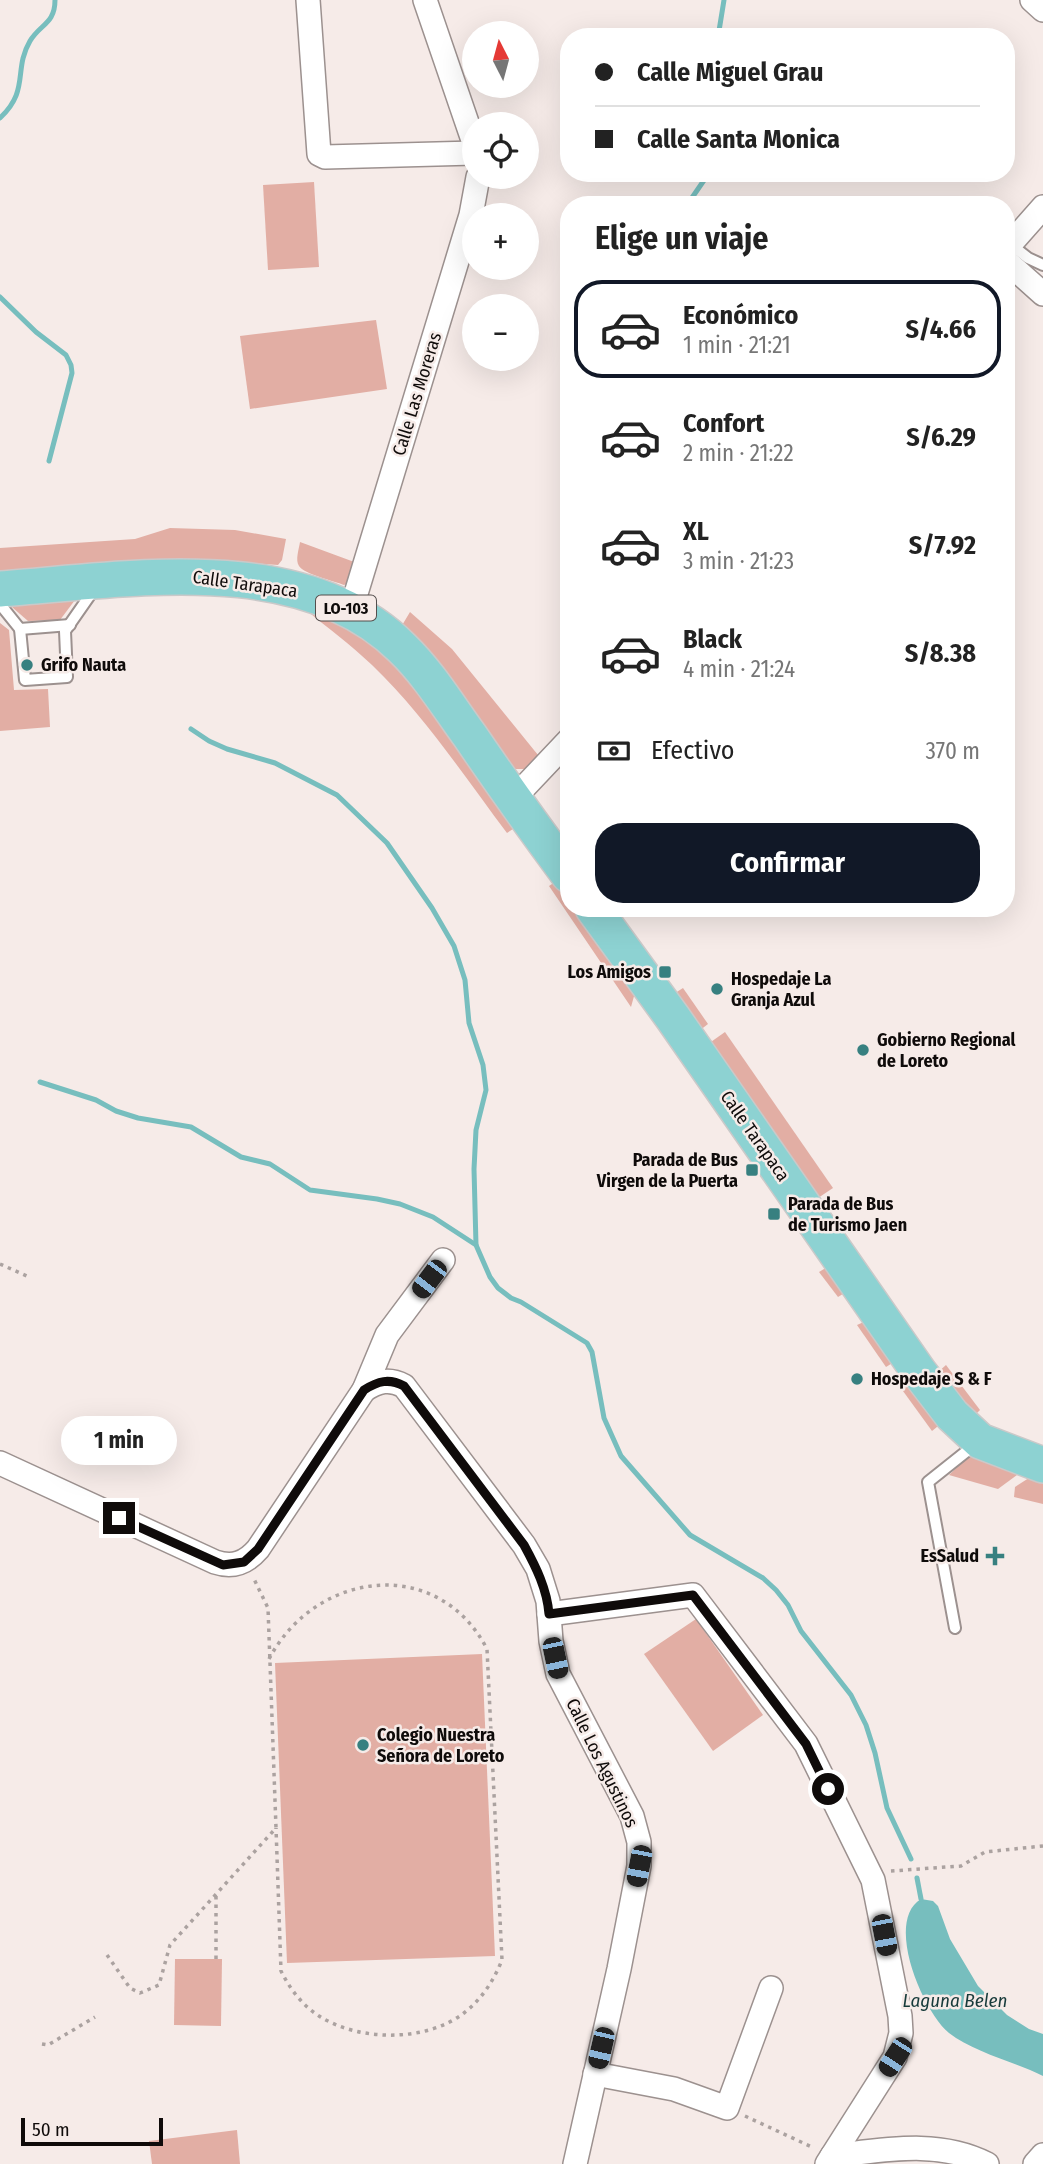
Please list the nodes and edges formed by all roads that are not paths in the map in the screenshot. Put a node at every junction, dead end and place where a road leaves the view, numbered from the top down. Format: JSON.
{"nodes":[{"id":1,"x":308,"y":0,"type":"edge"},
{"id":2,"x":425,"y":0,"type":"edge"},
{"id":3,"x":1032,"y":0,"type":"edge"},
{"id":4,"x":1043,"y":10,"type":"edge"},
{"id":5,"x":463,"y":112,"type":"edge"},
{"id":6,"x":462,"y":153,"type":"edge"},
{"id":7,"x":476,"y":189,"type":"edge"},
{"id":8,"x":1043,"y":207,"type":"edge"},
{"id":9,"x":1015,"y":243,"type":"edge"},
{"id":10,"x":1015,"y":254,"type":"edge"},
{"id":11,"x":1015,"y":261,"type":"edge"},
{"id":12,"x":1043,"y":265,"type":"edge"},
{"id":13,"x":1043,"y":295,"type":"edge"},
{"id":14,"x":100,"y":582,"type":"junction"},
{"id":15,"x":0,"y":589,"type":"edge"},
{"id":16,"x":0,"y":604,"type":"edge"},
{"id":17,"x":351,"y":610,"type":"junction"},
{"id":18,"x":69,"y":625,"type":"junction"},
{"id":19,"x":20,"y":629,"type":"junction"},
{"id":20,"x":560,"y":749,"type":"edge"},
{"id":21,"x":514,"y":798,"type":"junction"},
{"id":22,"x":560,"y":862,"type":"edge"},
{"id":23,"x":600,"y":917,"type":"edge"},
{"id":24,"x":443,"y":1260,"type":"dead end"},
{"id":25,"x":364,"y":1390,"type":"junction"},
{"id":26,"x":979,"y":1441,"type":"junction"},
{"id":27,"x":0,"y":1463,"type":"edge"},
{"id":28,"x":1043,"y":1465,"type":"edge"},
{"id":29,"x":549,"y":1614,"type":"junction"},
{"id":30,"x":955,"y":1628,"type":"dead end"},
{"id":31,"x":771,"y":1988,"type":"dead end"},
{"id":32,"x":596,"y":2074,"type":"junction"},
{"id":33,"x":1043,"y":2155,"type":"edge"},
{"id":34,"x":830,"y":2160,"type":"edge"},
{"id":35,"x":575,"y":2164,"type":"edge"},
{"id":36,"x":987,"y":2164,"type":"edge"},
{"id":37,"x":1035,"y":2164,"type":"edge"}],
"edges":[{"from":1,"to":6,"type":"street"},
{"from":2,"to":5,"type":"street"},
{"from":3,"to":4,"type":"street"},
{"from":7,"to":17,"type":"street","name":"Calle Las Moreras"},
{"from":8,"to":9,"type":"street"},
{"from":10,"to":12,"type":"lane"},
{"from":11,"to":13,"type":"street"},
{"from":14,"to":15,"type":"main road","name":"Calle Tarapaca","number":"LO-103"},
{"from":14,"to":17,"type":"main road","name":"Calle Tarapaca","number":"LO-103"},
{"from":14,"to":18,"type":"lane"},
{"from":16,"to":19,"type":"lane"},
{"from":17,"to":21,"type":"main road","name":"Calle Tarapaca","number":"LO-103"},
{"from":18,"to":19,"type":"lane"},
{"from":18,"to":19,"type":"lane"},
{"from":20,"to":21,"type":"street"},
{"from":21,"to":22,"type":"main road","name":"Calle Tarapaca","number":"LO-103"},
{"from":23,"to":26,"type":"main road","name":"Calle Tarapaca"},
{"from":24,"to":25,"type":"street"},
{"from":25,"to":27,"type":"street"},
{"from":25,"to":29,"type":"street","name":"Calle Los Agustinos"},
{"from":26,"to":28,"type":"main road","name":"Calle Tarapaca"},
{"from":26,"to":30,"type":"lane"},
{"from":29,"to":32,"type":"street","name":"Calle Los Agustinos"},
{"from":29,"to":34,"type":"street"},
{"from":31,"to":32,"type":"street"},
{"from":32,"to":35,"type":"street","name":"Calle Los Agustinos"},
{"from":33,"to":37,"type":"street"},
{"from":34,"to":36,"type":"street"}]}
